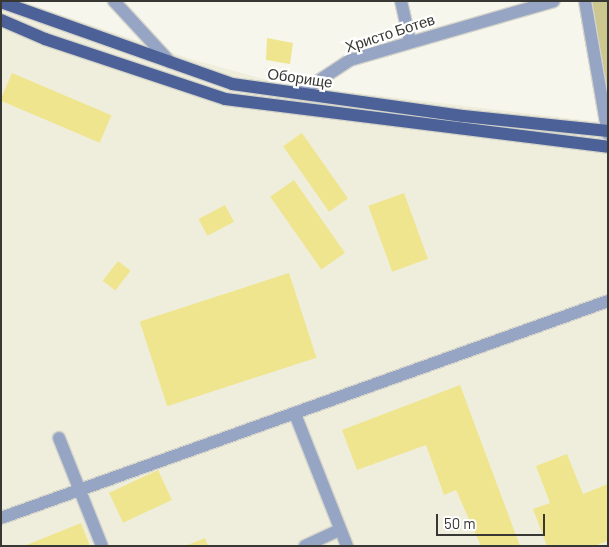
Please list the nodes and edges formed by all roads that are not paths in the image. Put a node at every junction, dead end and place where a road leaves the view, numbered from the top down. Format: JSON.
{"nodes":[{"id":1,"x":114,"y":1,"type":"edge"},
{"id":2,"x":401,"y":1,"type":"edge"},
{"id":3,"x":554,"y":1,"type":"edge"},
{"id":4,"x":585,"y":1,"type":"edge"},
{"id":5,"x":1,"y":2,"type":"edge"},
{"id":6,"x":2,"y":24,"type":"edge"},
{"id":7,"x":410,"y":41,"type":"junction"},
{"id":8,"x":170,"y":62,"type":"junction"},
{"id":9,"x":300,"y":93,"type":"junction"},
{"id":10,"x":608,"y":132,"type":"edge"},
{"id":11,"x":608,"y":146,"type":"edge"},
{"id":12,"x":608,"y":302,"type":"edge"},
{"id":13,"x":295,"y":414,"type":"junction"},
{"id":14,"x":59,"y":438,"type":"dead end"},
{"id":15,"x":79,"y":487,"type":"junction"},
{"id":16,"x":1,"y":518,"type":"edge"},
{"id":17,"x":340,"y":530,"type":"junction"},
{"id":18,"x":102,"y":546,"type":"edge"},
{"id":19,"x":305,"y":546,"type":"edge"},
{"id":20,"x":347,"y":546,"type":"edge"}],
"edges":[{"from":1,"to":8,"type":"street"},
{"from":2,"to":7,"type":"street"},
{"from":3,"to":7,"type":"street","name":"Христо Ботев"},
{"from":4,"to":10,"type":"street"},
{"from":5,"to":8,"type":"main road","name":"Оборище"},
{"from":6,"to":11,"type":"main road","name":"Оборище"},
{"from":7,"to":9,"type":"street","name":"Христо Ботев"},
{"from":8,"to":9,"type":"main road","name":"Оборище"},
{"from":9,"to":10,"type":"main road","name":"Оборище"},
{"from":12,"to":13,"type":"street"},
{"from":13,"to":15,"type":"street"},
{"from":13,"to":17,"type":"street"},
{"from":14,"to":15,"type":"street"},
{"from":15,"to":16,"type":"street"},
{"from":15,"to":18,"type":"street"},
{"from":17,"to":19,"type":"street"},
{"from":17,"to":20,"type":"street"}]}
